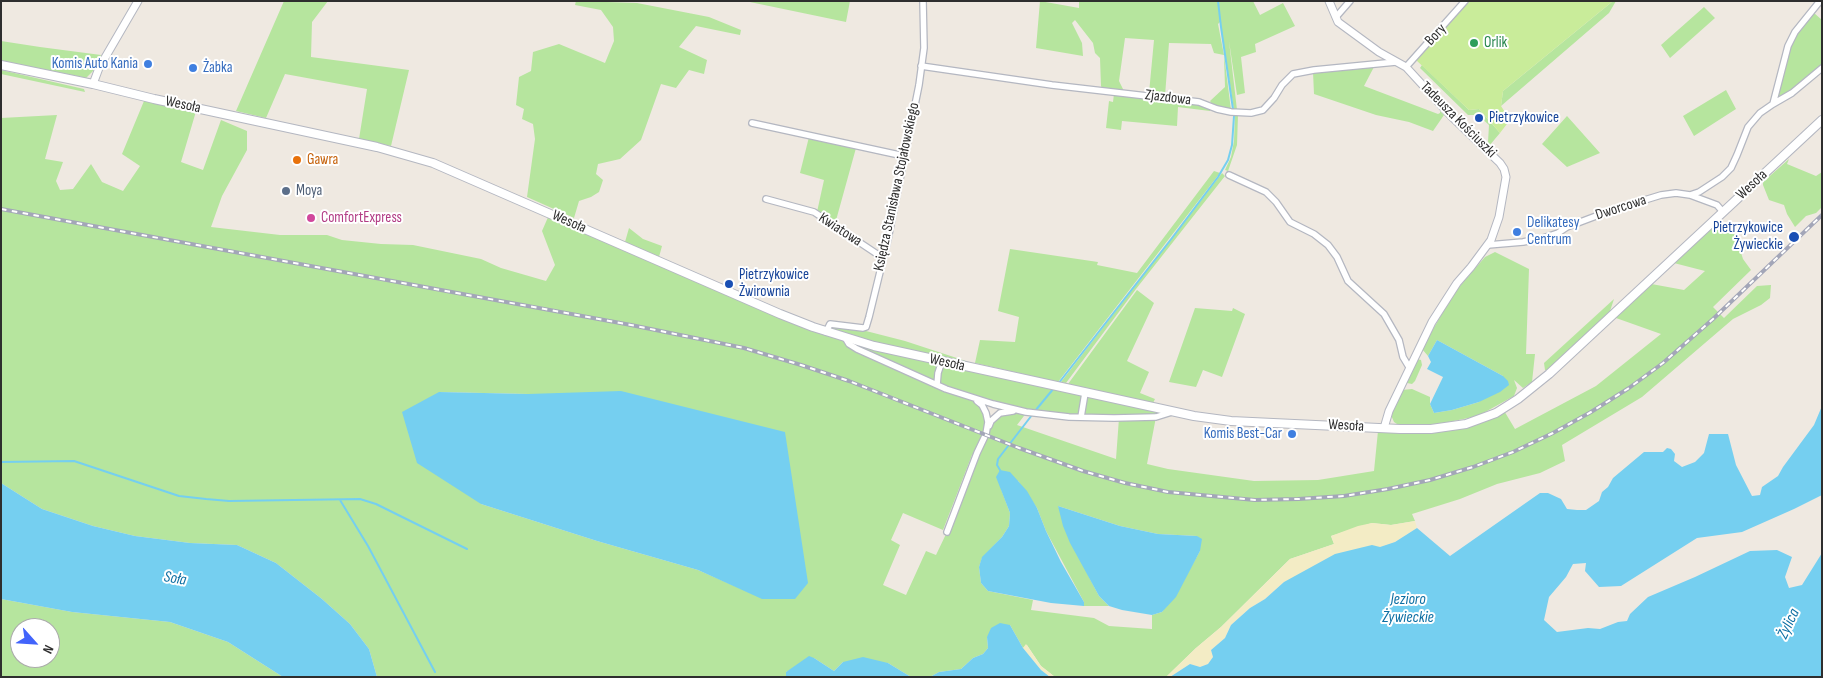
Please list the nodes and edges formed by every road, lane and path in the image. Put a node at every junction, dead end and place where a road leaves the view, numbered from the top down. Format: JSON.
{"nodes":[{"id":1,"x":138,"y":1,"type":"edge"},
{"id":2,"x":923,"y":1,"type":"edge"},
{"id":3,"x":1329,"y":1,"type":"edge"},
{"id":4,"x":1350,"y":1,"type":"edge"},
{"id":5,"x":1465,"y":1,"type":"edge"},
{"id":6,"x":1820,"y":1,"type":"edge"},
{"id":7,"x":1336,"y":16,"type":"junction"},
{"id":8,"x":1396,"y":62,"type":"junction"},
{"id":9,"x":1,"y":65,"type":"edge"},
{"id":10,"x":921,"y":66,"type":"junction"},
{"id":11,"x":1406,"y":67,"type":"junction"},
{"id":12,"x":1822,"y":68,"type":"edge"},
{"id":13,"x":94,"y":84,"type":"junction"},
{"id":14,"x":1774,"y":104,"type":"junction"},
{"id":15,"x":1822,"y":120,"type":"edge"},
{"id":16,"x":752,"y":123,"type":"dead end"},
{"id":17,"x":904,"y":156,"type":"junction"},
{"id":18,"x":1229,"y":175,"type":"dead end"},
{"id":19,"x":1690,"y":195,"type":"junction"},
{"id":20,"x":766,"y":199,"type":"dead end"},
{"id":21,"x":1723,"y":212,"type":"junction"},
{"id":22,"x":1488,"y":245,"type":"junction"},
{"id":23,"x":883,"y":258,"type":"junction"},
{"id":24,"x":826,"y":332,"type":"junction"},
{"id":25,"x":846,"y":339,"type":"junction"},
{"id":26,"x":942,"y":361,"type":"junction"},
{"id":27,"x":1409,"y":367,"type":"junction"},
{"id":28,"x":937,"y":385,"type":"junction"},
{"id":29,"x":1086,"y":393,"type":"junction"},
{"id":30,"x":973,"y":398,"type":"junction"},
{"id":31,"x":1019,"y":410,"type":"junction"},
{"id":32,"x":1172,"y":412,"type":"junction"},
{"id":33,"x":1081,"y":417,"type":"junction"},
{"id":34,"x":1384,"y":428,"type":"junction"},
{"id":35,"x":987,"y":430,"type":"junction"},
{"id":36,"x":947,"y":532,"type":"dead end"}],
"edges":[{"from":1,"to":13,"type":"street"},
{"from":2,"to":10,"type":"street","name":"Księdza Stanisława Stojałowskiego"},
{"from":3,"to":7,"type":"street","name":"Tadeusza Kościuszki"},
{"from":4,"to":7,"type":"street"},
{"from":5,"to":11,"type":"street","name":"Bory"},
{"from":6,"to":14,"type":"street"},
{"from":7,"to":8,"type":"street","name":"Tadeusza Kościuszki"},
{"from":8,"to":10,"type":"street","name":"Zjazdowa"},
{"from":8,"to":11,"type":"street","name":"Tadeusza Kościuszki"},
{"from":9,"to":13,"type":"main road","name":"Wesoła"},
{"from":10,"to":17,"type":"street","name":"Księdza Stanisława Stojałowskiego"},
{"from":11,"to":22,"type":"street","name":"Tadeusza Kościuszki"},
{"from":12,"to":14,"type":"street"},
{"from":13,"to":24,"type":"main road","name":"Wesoła"},
{"from":14,"to":19,"type":"street"},
{"from":15,"to":21,"type":"main road","name":"Wesoła"},
{"from":16,"to":17,"type":"street"},
{"from":17,"to":23,"type":"street","name":"Księdza Stanisława Stojałowskiego"},
{"from":18,"to":27,"type":"street"},
{"from":19,"to":21,"type":"street","name":"Dworcowa"},
{"from":19,"to":22,"type":"street","name":"Dworcowa"},
{"from":20,"to":23,"type":"street","name":"Kwiatowa"},
{"from":21,"to":34,"type":"main road","name":"Wesoła"},
{"from":22,"to":27,"type":"street","name":"Tadeusza Kościuszki"},
{"from":23,"to":24,"type":"street","name":"Księdza Stanisława Stojałowskiego"},
{"from":24,"to":25,"type":"main road","name":"Wesoła"},
{"from":25,"to":26,"type":"main road","name":"Wesoła"},
{"from":25,"to":28,"type":"street"},
{"from":26,"to":28,"type":"street"},
{"from":26,"to":29,"type":"main road","name":"Wesoła"},
{"from":27,"to":34,"type":"street","name":"Tadeusza Kościuszki"},
{"from":28,"to":30,"type":"street"},
{"from":29,"to":32,"type":"main road","name":"Wesoła"},
{"from":29,"to":33,"type":"street"},
{"from":30,"to":31,"type":"street"},
{"from":30,"to":35,"type":"street"},
{"from":31,"to":33,"type":"street"},
{"from":31,"to":35,"type":"street"},
{"from":32,"to":33,"type":"street"},
{"from":32,"to":34,"type":"main road","name":"Wesoła"},
{"from":35,"to":36,"type":"street"}]}
